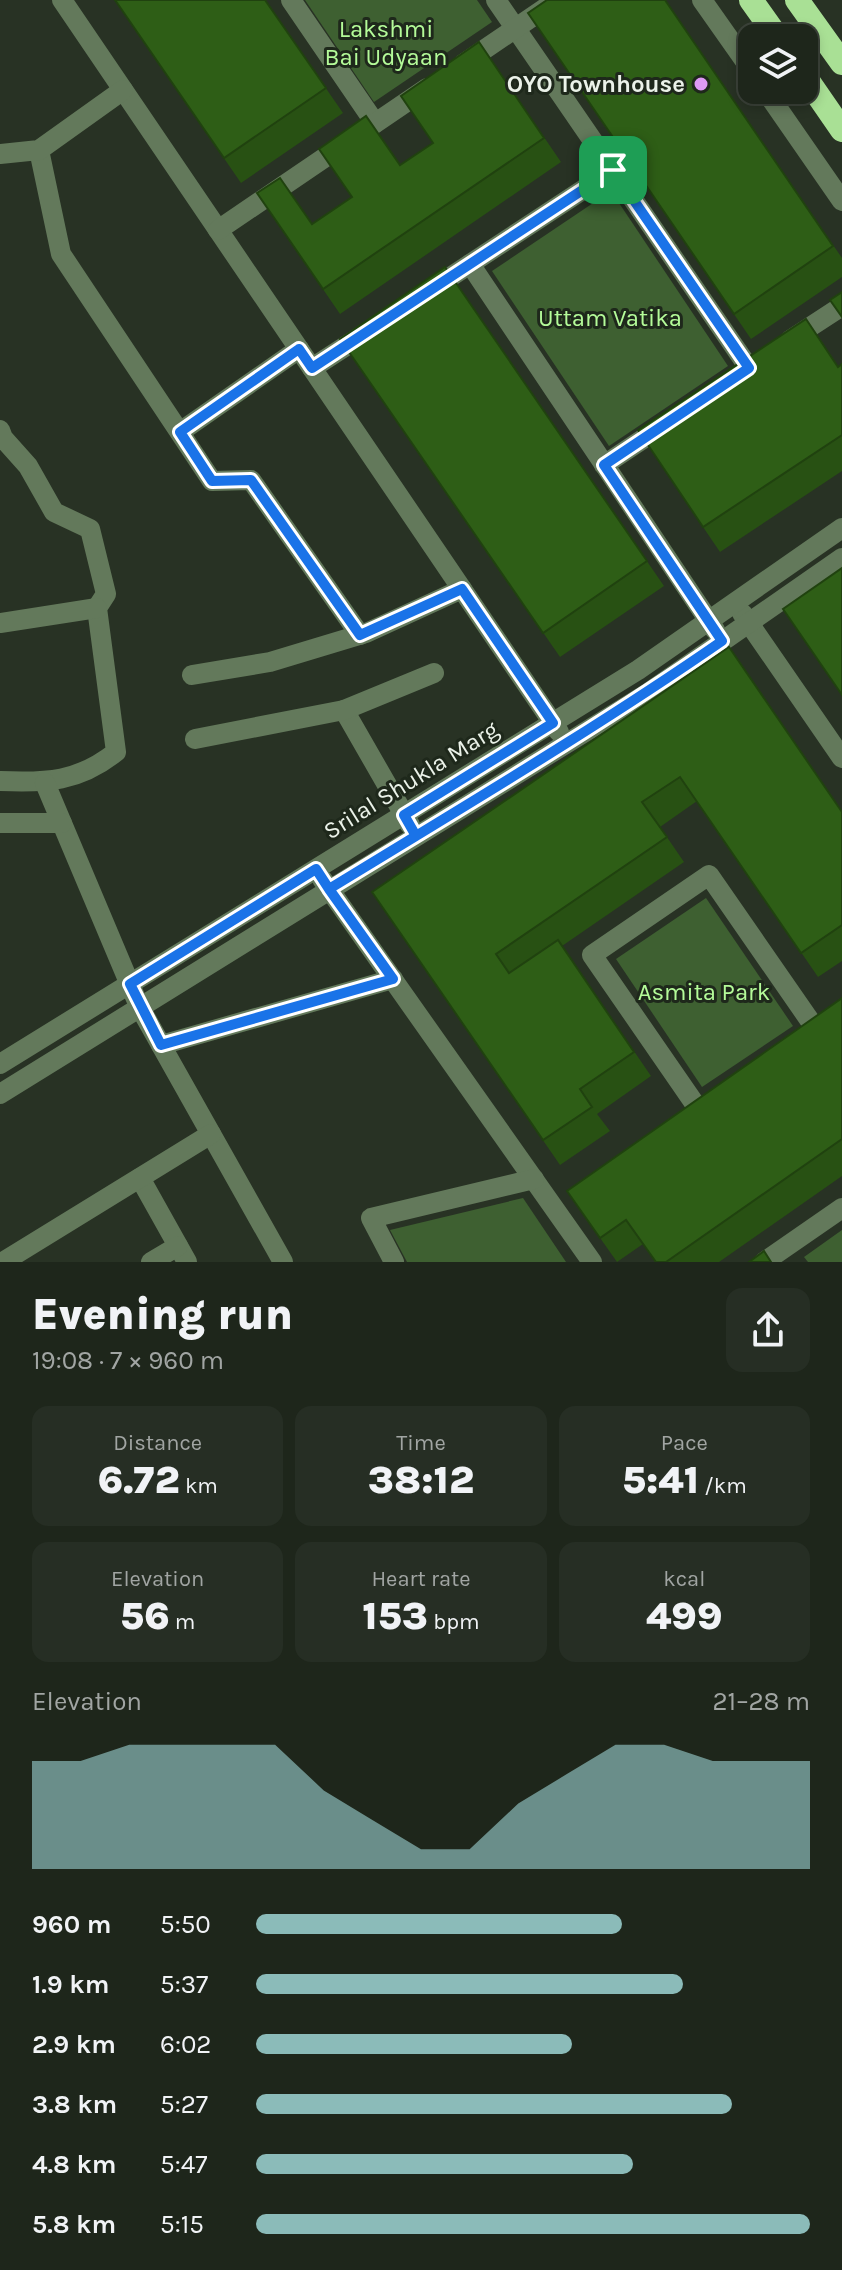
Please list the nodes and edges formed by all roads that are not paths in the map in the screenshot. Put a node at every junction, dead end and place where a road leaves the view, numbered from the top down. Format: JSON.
{"nodes":[{"id":1,"x":62,"y":0,"type":"edge"},
{"id":2,"x":291,"y":0,"type":"edge"},
{"id":3,"x":496,"y":0,"type":"edge"},
{"id":4,"x":557,"y":0,"type":"edge"},
{"id":5,"x":702,"y":0,"type":"edge"},
{"id":6,"x":751,"y":0,"type":"edge"},
{"id":7,"x":797,"y":0,"type":"edge"},
{"id":8,"x":768,"y":24,"type":"edge"},
{"id":9,"x":515,"y":28,"type":"junction"},
{"id":10,"x":738,"y":51,"type":"edge"},
{"id":11,"x":842,"y":63,"type":"edge"},
{"id":12,"x":123,"y":90,"type":"junction"},
{"id":13,"x":818,"y":95,"type":"edge"},
{"id":14,"x":775,"y":104,"type":"edge"},
{"id":15,"x":375,"y":123,"type":"junction"},
{"id":16,"x":842,"y":130,"type":"edge"},
{"id":17,"x":39,"y":150,"type":"junction"},
{"id":18,"x":0,"y":154,"type":"edge"},
{"id":19,"x":613,"y":170,"type":"junction"},
{"id":20,"x":842,"y":201,"type":"edge"},
{"id":21,"x":218,"y":230,"type":"junction"},
{"id":22,"x":470,"y":264,"type":"junction"},
{"id":23,"x":417,"y":299,"type":"edge"},
{"id":24,"x":842,"y":306,"type":"edge"},
{"id":25,"x":391,"y":316,"type":"edge"},
{"id":26,"x":299,"y":349,"type":"junction"},
{"id":27,"x":312,"y":368,"type":"junction"},
{"id":28,"x":683,"y":412,"type":"edge"},
{"id":29,"x":0,"y":430,"type":"edge"},
{"id":30,"x":180,"y":432,"type":"junction"},
{"id":31,"x":604,"y":465,"type":"junction"},
{"id":32,"x":842,"y":528,"type":"edge"},
{"id":33,"x":842,"y":558,"type":"edge"},
{"id":34,"x":462,"y":589,"type":"junction"},
{"id":35,"x":735,"y":603,"type":"junction"},
{"id":36,"x":97,"y":608,"type":"junction"},
{"id":37,"x":709,"y":621,"type":"junction"},
{"id":38,"x":0,"y":623,"type":"edge"},
{"id":39,"x":748,"y":623,"type":"junction"},
{"id":40,"x":360,"y":635,"type":"junction"},
{"id":41,"x":722,"y":641,"type":"junction"},
{"id":42,"x":434,"y":673,"type":"dead end"},
{"id":43,"x":192,"y":675,"type":"dead end"},
{"id":44,"x":344,"y":710,"type":"junction"},
{"id":45,"x":553,"y":723,"type":"junction"},
{"id":46,"x":195,"y":739,"type":"dead end"},
{"id":47,"x":566,"y":743,"type":"junction"},
{"id":48,"x":842,"y":758,"type":"edge"},
{"id":49,"x":0,"y":781,"type":"edge"},
{"id":50,"x":45,"y":783,"type":"junction"},
{"id":51,"x":404,"y":815,"type":"junction"},
{"id":52,"x":0,"y":823,"type":"edge"},
{"id":53,"x":62,"y":823,"type":"junction"},
{"id":54,"x":416,"y":836,"type":"junction"},
{"id":55,"x":316,"y":869,"type":"junction"},
{"id":56,"x":329,"y":889,"type":"junction"},
{"id":57,"x":393,"y":979,"type":"junction"},
{"id":58,"x":130,"y":984,"type":"junction"},
{"id":59,"x":139,"y":1006,"type":"junction"},
{"id":60,"x":833,"y":1016,"type":"edge"},
{"id":61,"x":161,"y":1045,"type":"junction"},
{"id":62,"x":0,"y":1064,"type":"edge"},
{"id":63,"x":0,"y":1094,"type":"edge"},
{"id":64,"x":699,"y":1110,"type":"edge"},
{"id":65,"x":211,"y":1134,"type":"junction"},
{"id":66,"x":140,"y":1178,"type":"junction"},
{"id":67,"x":534,"y":1179,"type":"junction"},
{"id":68,"x":842,"y":1208,"type":"edge"},
{"id":69,"x":183,"y":1254,"type":"edge"},
{"id":70,"x":791,"y":1255,"type":"edge"},
{"id":71,"x":3,"y":1262,"type":"edge"},
{"id":72,"x":151,"y":1262,"type":"edge"},
{"id":73,"x":283,"y":1262,"type":"edge"},
{"id":74,"x":394,"y":1262,"type":"edge"},
{"id":75,"x":592,"y":1262,"type":"edge"},
{"id":76,"x":764,"y":1262,"type":"edge"}],
"edges":[{"from":1,"to":12,"type":"street"},
{"from":2,"to":15,"type":"street"},
{"from":3,"to":9,"type":"street"},
{"from":4,"to":9,"type":"street"},
{"from":5,"to":10,"type":"street"},
{"from":6,"to":8,"type":"highway"},
{"from":7,"to":11,"type":"highway"},
{"from":9,"to":15,"type":"street"},
{"from":9,"to":19,"type":"street"},
{"from":12,"to":17,"type":"street"},
{"from":12,"to":21,"type":"street"},
{"from":13,"to":16,"type":"highway"},
{"from":14,"to":20,"type":"street"},
{"from":15,"to":21,"type":"street"},
{"from":17,"to":18,"type":"street"},
{"from":17,"to":30,"type":"street"},
{"from":19,"to":22,"type":"street"},
{"from":19,"to":24,"type":"street"},
{"from":21,"to":26,"type":"street"},
{"from":22,"to":23,"type":"street"},
{"from":22,"to":31,"type":"street"},
{"from":25,"to":27,"type":"street"},
{"from":26,"to":27,"type":"street"},
{"from":26,"to":30,"type":"street"},
{"from":27,"to":34,"type":"street"},
{"from":28,"to":31,"type":"street"},
{"from":29,"to":36,"type":"street"},
{"from":30,"to":40,"type":"street"},
{"from":31,"to":37,"type":"street"},
{"from":32,"to":35,"type":"street","name":"Srilal Shukla Marg"},
{"from":33,"to":39,"type":"street","name":"Srilal Shukla Marg"},
{"from":34,"to":40,"type":"street"},
{"from":34,"to":45,"type":"street"},
{"from":35,"to":37,"type":"street","name":"Srilal Shukla Marg"},
{"from":35,"to":39,"type":"street"},
{"from":36,"to":38,"type":"street"},
{"from":36,"to":50,"type":"street"},
{"from":37,"to":41,"type":"street"},
{"from":37,"to":45,"type":"street","name":"Srilal Shukla Marg"},
{"from":39,"to":41,"type":"street","name":"Srilal Shukla Marg"},
{"from":39,"to":48,"type":"street"},
{"from":40,"to":43,"type":"street"},
{"from":41,"to":47,"type":"street","name":"Srilal Shukla Marg"},
{"from":42,"to":44,"type":"street"},
{"from":44,"to":46,"type":"street"},
{"from":44,"to":51,"type":"street"},
{"from":45,"to":47,"type":"street"},
{"from":45,"to":51,"type":"street","name":"Srilal Shukla Marg"},
{"from":47,"to":54,"type":"street","name":"Srilal Shukla Marg"},
{"from":49,"to":50,"type":"street"},
{"from":50,"to":53,"type":"street"},
{"from":51,"to":54,"type":"street"},
{"from":51,"to":55,"type":"street","name":"Srilal Shukla Marg"},
{"from":52,"to":53,"type":"street"},
{"from":53,"to":58,"type":"street"},
{"from":54,"to":56,"type":"street","name":"Srilal Shukla Marg"},
{"from":55,"to":56,"type":"street"},
{"from":55,"to":58,"type":"street","name":"Srilal Shukla Marg"},
{"from":56,"to":57,"type":"street"},
{"from":56,"to":59,"type":"street","name":"Srilal Shukla Marg"},
{"from":57,"to":61,"type":"street"},
{"from":57,"to":67,"type":"street"},
{"from":58,"to":59,"type":"street"},
{"from":58,"to":62,"type":"street","name":"Srilal Shukla Marg"},
{"from":59,"to":61,"type":"street"},
{"from":59,"to":63,"type":"street","name":"Srilal Shukla Marg"},
{"from":60,"to":64,"type":"street"},
{"from":61,"to":65,"type":"street"},
{"from":65,"to":66,"type":"street"},
{"from":65,"to":73,"type":"street"},
{"from":66,"to":69,"type":"street"},
{"from":66,"to":71,"type":"street"},
{"from":67,"to":74,"type":"street"},
{"from":67,"to":75,"type":"street"},
{"from":68,"to":70,"type":"street"},
{"from":69,"to":72,"type":"street"},
{"from":70,"to":76,"type":"street"}]}
